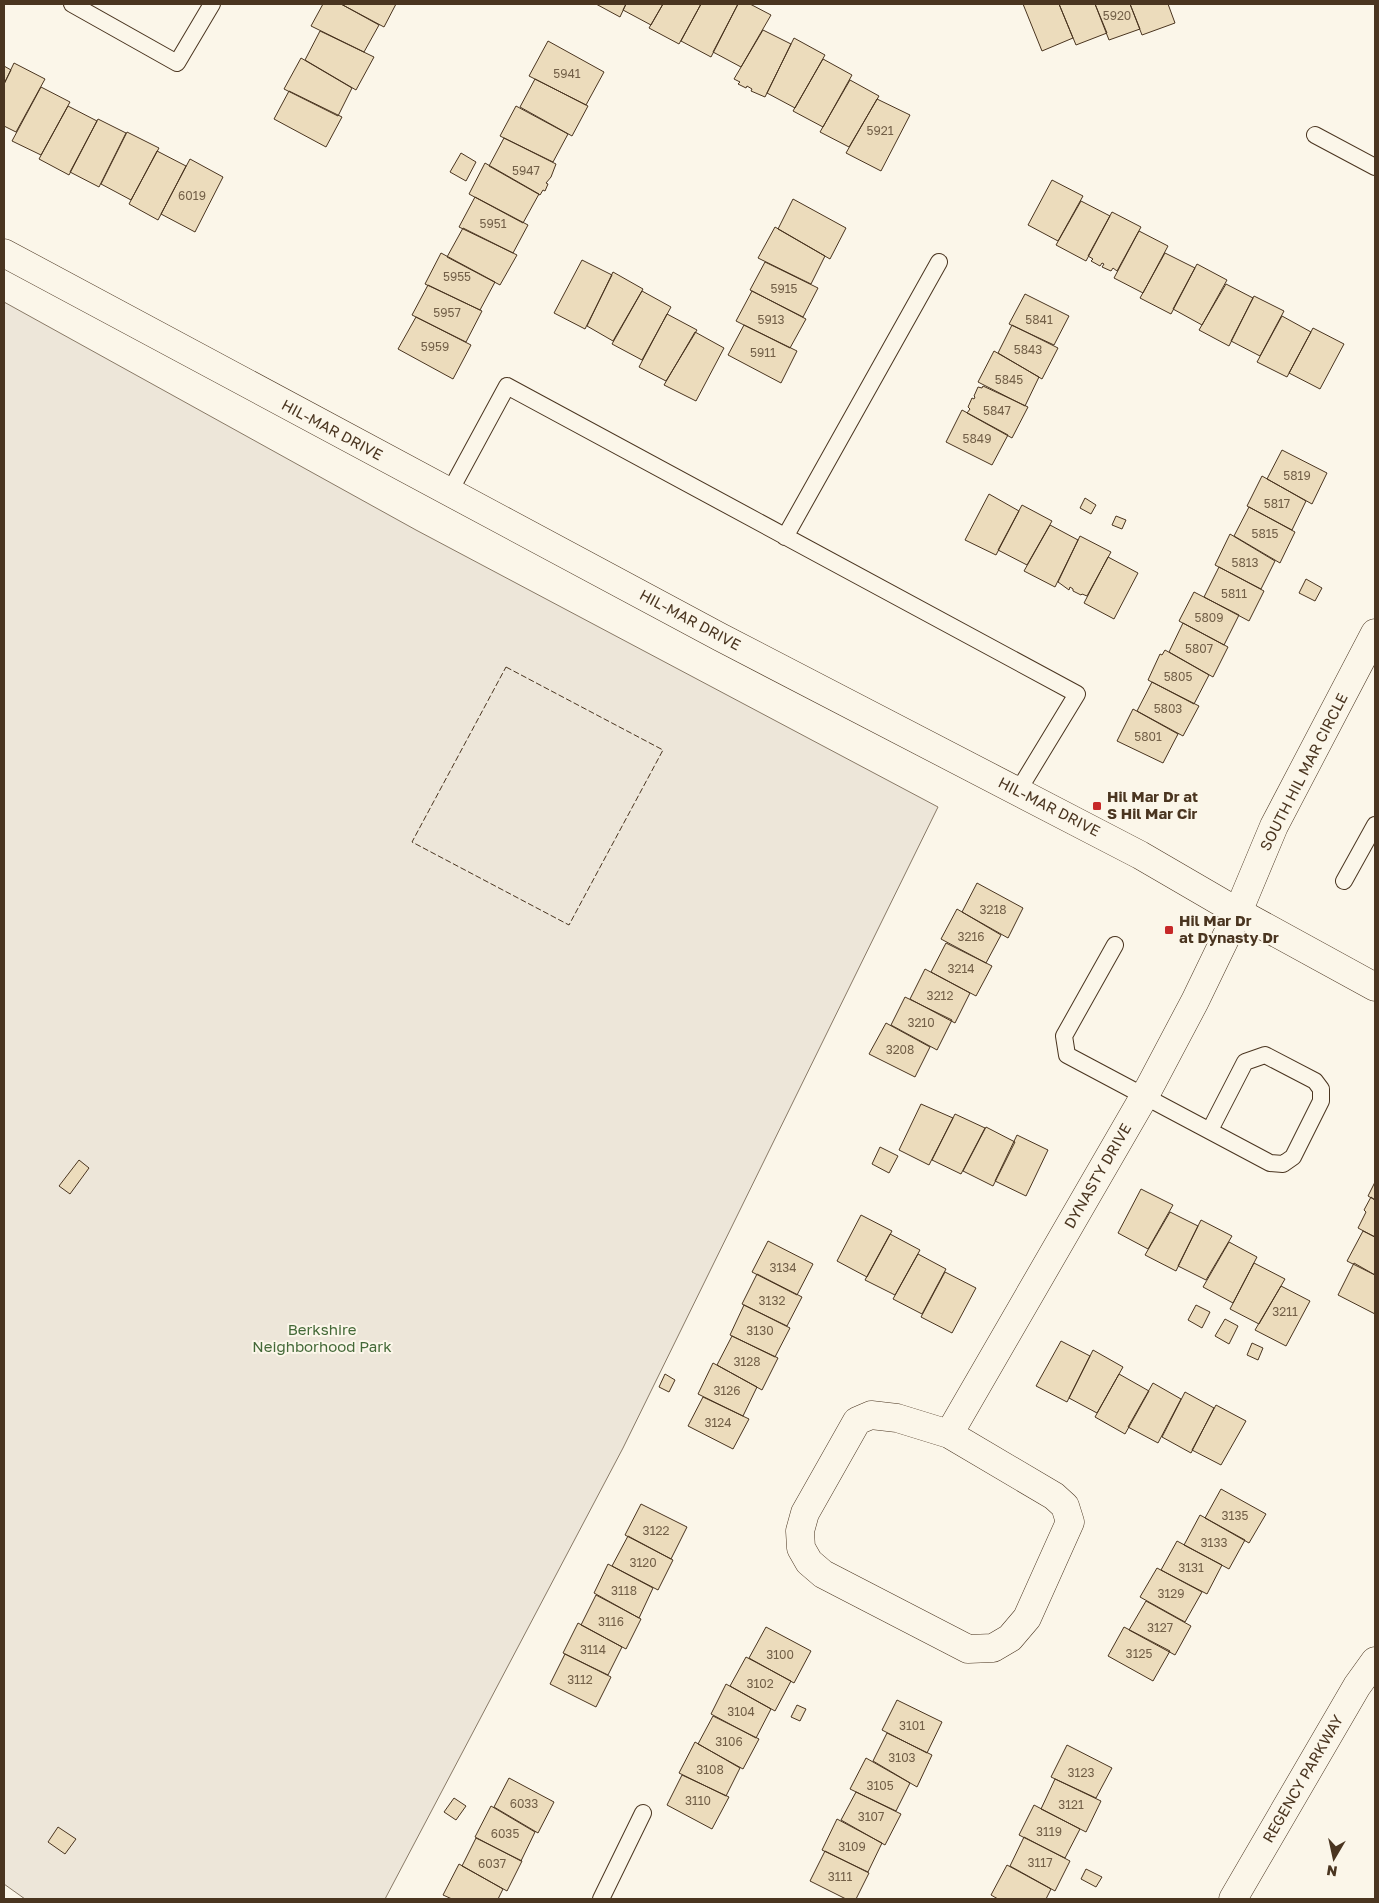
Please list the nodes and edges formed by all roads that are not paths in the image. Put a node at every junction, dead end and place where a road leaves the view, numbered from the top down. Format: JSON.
{"nodes":[{"id":1,"x":72,"y":4,"type":"edge"},
{"id":2,"x":212,"y":4,"type":"edge"},
{"id":3,"x":1315,"y":135,"type":"dead end"},
{"id":4,"x":1375,"y":168,"type":"edge"},
{"id":5,"x":4,"y":253,"type":"edge"},
{"id":6,"x":939,"y":262,"type":"dead end"},
{"id":7,"x":449,"y":493,"type":"junction"},
{"id":8,"x":786,"y":537,"type":"junction"},
{"id":9,"x":1375,"y":633,"type":"edge"},
{"id":10,"x":1018,"y":791,"type":"junction"},
{"id":11,"x":1375,"y":825,"type":"edge"},
{"id":12,"x":1344,"y":881,"type":"dead end"},
{"id":13,"x":1238,"y":912,"type":"junction"},
{"id":14,"x":1115,"y":945,"type":"dead end"},
{"id":15,"x":1375,"y":988,"type":"edge"},
{"id":16,"x":1144,"y":1097,"type":"junction"},
{"id":17,"x":1210,"y":1130,"type":"junction"},
{"id":18,"x":949,"y":1434,"type":"junction"},
{"id":19,"x":1375,"y":1661,"type":"edge"},
{"id":20,"x":643,"y":1813,"type":"dead end"},
{"id":21,"x":600,"y":1899,"type":"edge"},
{"id":22,"x":1233,"y":1899,"type":"edge"}],
"edges":[{"from":1,"to":2,"type":"lane"},
{"from":3,"to":4,"type":"lane"},
{"from":5,"to":7,"type":"street","name":"HIL-MAR DRIVE"},
{"from":6,"to":8,"type":"lane"},
{"from":7,"to":8,"type":"lane"},
{"from":7,"to":10,"type":"street","name":"HIL-MAR DRIVE"},
{"from":8,"to":10,"type":"lane"},
{"from":9,"to":13,"type":"street","name":"SOUTH HIL MAR CIRCLE"},
{"from":10,"to":13,"type":"street","name":"HIL-MAR DRIVE"},
{"from":11,"to":12,"type":"lane"},
{"from":13,"to":15,"type":"street","name":"HIL-MAR DRIVE"},
{"from":13,"to":16,"type":"street","name":"DYNASTY DRIVE"},
{"from":14,"to":16,"type":"lane"},
{"from":16,"to":17,"type":"lane"},
{"from":16,"to":18,"type":"street","name":"DYNASTY DRIVE"},
{"from":17,"to":17,"type":"lane"},
{"from":18,"to":18,"type":"street"},
{"from":19,"to":22,"type":"street","name":"REGENCY PARKWAY"},
{"from":20,"to":21,"type":"lane"}]}
